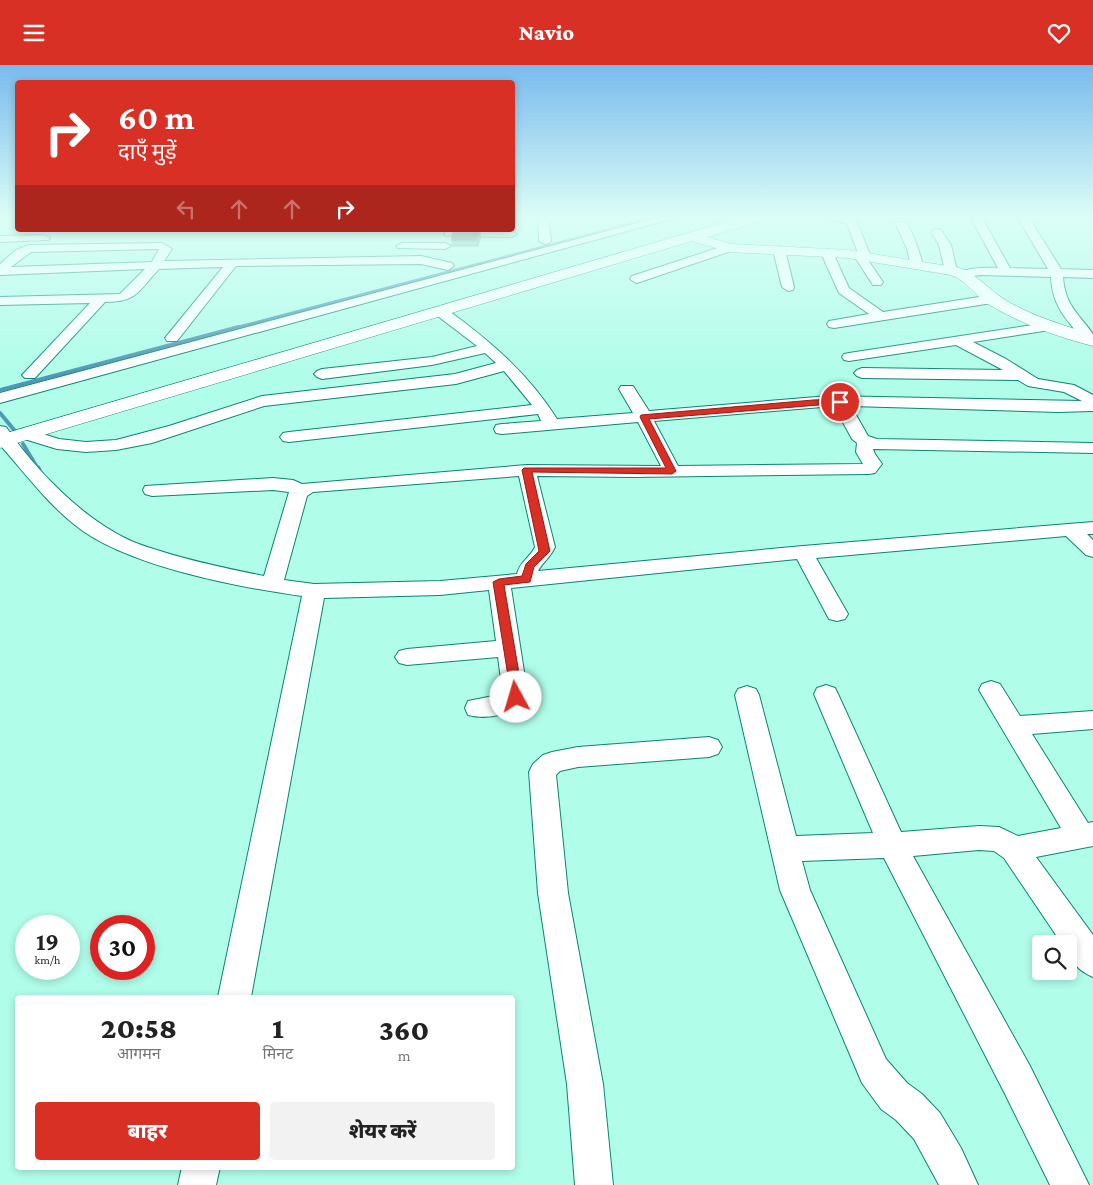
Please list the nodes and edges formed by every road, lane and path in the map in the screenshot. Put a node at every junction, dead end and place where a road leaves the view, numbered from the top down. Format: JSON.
{"nodes":[{"id":1,"x":23,"y":270,"type":"edge"},
{"id":2,"x":151,"y":270,"type":"edge"},
{"id":3,"x":226,"y":270,"type":"edge"},
{"id":4,"x":424,"y":270,"type":"edge"},
{"id":5,"x":478,"y":270,"type":"edge"},
{"id":6,"x":580,"y":270,"type":"edge"},
{"id":7,"x":662,"y":270,"type":"edge"},
{"id":8,"x":784,"y":270,"type":"edge"},
{"id":9,"x":835,"y":270,"type":"edge"},
{"id":10,"x":870,"y":270,"type":"edge"},
{"id":11,"x":934,"y":270,"type":"edge"},
{"id":12,"x":957,"y":270,"type":"edge"},
{"id":13,"x":1055,"y":270,"type":"edge"},
{"id":14,"x":0,"y":271,"type":"edge"},
{"id":15,"x":1006,"y":272,"type":"joint"},
{"id":16,"x":958,"y":273,"type":"junction"},
{"id":17,"x":1057,"y":273,"type":"junction"},
{"id":18,"x":1093,"y":274,"type":"edge"},
{"id":19,"x":636,"y":279,"type":"dead end"},
{"id":20,"x":877,"y":282,"type":"dead end"},
{"id":21,"x":788,"y":287,"type":"dead end"},
{"id":22,"x":992,"y":299,"type":"junction"},
{"id":23,"x":100,"y":300,"type":"junction"},
{"id":24,"x":0,"y":301,"type":"edge"},
{"id":25,"x":440,"y":311,"type":"junction"},
{"id":26,"x":881,"y":317,"type":"junction"},
{"id":27,"x":834,"y":324,"type":"dead end"},
{"id":28,"x":1052,"y":326,"type":"junction"},
{"id":29,"x":1087,"y":336,"type":"edge"},
{"id":30,"x":958,"y":341,"type":"junction"},
{"id":31,"x":487,"y":348,"type":"junction"},
{"id":32,"x":849,"y":357,"type":"dead end"},
{"id":33,"x":507,"y":365,"type":"junction"},
{"id":34,"x":59,"y":367,"type":"dead end"},
{"id":35,"x":862,"y":373,"type":"dead end"},
{"id":36,"x":322,"y":374,"type":"dead end"},
{"id":37,"x":30,"y":375,"type":"junction"},
{"id":38,"x":1020,"y":375,"type":"junction"},
{"id":39,"x":15,"y":379,"type":"dead end"},
{"id":40,"x":627,"y":389,"type":"dead end"},
{"id":41,"x":0,"y":398,"type":"edge"},
{"id":42,"x":1093,"y":401,"type":"edge"},
{"id":43,"x":840,"y":402,"type":"junction"},
{"id":44,"x":1093,"y":406,"type":"edge"},
{"id":45,"x":543,"y":409,"type":"junction"},
{"id":46,"x":644,"y":417,"type":"junction"},
{"id":47,"x":552,"y":425,"type":"junction"},
{"id":48,"x":502,"y":429,"type":"dead end"},
{"id":49,"x":27,"y":435,"type":"junction"},
{"id":50,"x":289,"y":437,"type":"dead end"},
{"id":51,"x":2,"y":438,"type":"edge"},
{"id":52,"x":866,"y":443,"type":"junction"},
{"id":53,"x":1093,"y":448,"type":"edge"},
{"id":54,"x":527,"y":470,"type":"junction"},
{"id":55,"x":672,"y":471,"type":"junction"},
{"id":56,"x":152,"y":490,"type":"dead end"},
{"id":57,"x":300,"y":491,"type":"junction"},
{"id":58,"x":1093,"y":528,"type":"edge"},
{"id":59,"x":1071,"y":530,"type":"junction"},
{"id":60,"x":1093,"y":551,"type":"edge"},
{"id":61,"x":803,"y":553,"type":"junction"},
{"id":62,"x":526,"y":579,"type":"junction"},
{"id":63,"x":499,"y":582,"type":"junction"},
{"id":64,"x":272,"y":585,"type":"junction"},
{"id":65,"x":314,"y":591,"type":"junction"},
{"id":66,"x":837,"y":614,"type":"dead end"},
{"id":67,"x":509,"y":648,"type":"junction"},
{"id":68,"x":407,"y":657,"type":"dead end"},
{"id":69,"x":991,"y":690,"type":"dead end"},
{"id":70,"x":826,"y":694,"type":"dead end"},
{"id":71,"x":747,"y":695,"type":"dead end"},
{"id":72,"x":477,"y":708,"type":"dead end"},
{"id":73,"x":1093,"y":720,"type":"edge"},
{"id":74,"x":1013,"y":726,"type":"junction"},
{"id":75,"x":708,"y":747,"type":"dead end"},
{"id":76,"x":1087,"y":835,"type":"edge"},
{"id":77,"x":892,"y":845,"type":"junction"},
{"id":78,"x":786,"y":849,"type":"junction"},
{"id":79,"x":1014,"y":849,"type":"junction"},
{"id":80,"x":1093,"y":962,"type":"edge"},
{"id":81,"x":234,"y":995,"type":"edge"},
{"id":82,"x":200,"y":1170,"type":"edge"},
{"id":83,"x":197,"y":1185,"type":"edge"},
{"id":84,"x":594,"y":1185,"type":"edge"},
{"id":85,"x":959,"y":1185,"type":"edge"},
{"id":86,"x":1070,"y":1185,"type":"edge"}],
"edges":[{"from":1,"to":14,"type":"street"},
{"from":2,"to":23,"type":"street"},
{"from":3,"to":4,"type":"street"},
{"from":5,"to":41,"type":"street"},
{"from":6,"to":25,"type":"street"},
{"from":7,"to":19,"type":"street"},
{"from":8,"to":21,"type":"street"},
{"from":9,"to":26,"type":"street"},
{"from":10,"to":20,"type":"street"},
{"from":11,"to":16,"type":"street"},
{"from":12,"to":16,"type":"street"},
{"from":13,"to":17,"type":"street"},
{"from":15,"to":16,"type":"street"},
{"from":15,"to":17,"type":"street"},
{"from":16,"to":22,"type":"street"},
{"from":17,"to":18,"type":"street"},
{"from":17,"to":29,"type":"street"},
{"from":22,"to":26,"type":"street"},
{"from":22,"to":28,"type":"street"},
{"from":23,"to":24,"type":"street"},
{"from":23,"to":37,"type":"street"},
{"from":25,"to":31,"type":"street"},
{"from":25,"to":49,"type":"street"},
{"from":26,"to":27,"type":"street"},
{"from":28,"to":29,"type":"street"},
{"from":28,"to":30,"type":"street"},
{"from":30,"to":32,"type":"street"},
{"from":30,"to":38,"type":"street"},
{"from":31,"to":33,"type":"street"},
{"from":31,"to":36,"type":"street"},
{"from":33,"to":45,"type":"street"},
{"from":33,"to":49,"type":"street"},
{"from":34,"to":37,"type":"street"},
{"from":35,"to":38,"type":"street"},
{"from":37,"to":39,"type":"street"},
{"from":38,"to":42,"type":"street"},
{"from":40,"to":46,"type":"street"},
{"from":43,"to":44,"type":"street"},
{"from":43,"to":46,"type":"street"},
{"from":43,"to":52,"type":"street"},
{"from":45,"to":47,"type":"street"},
{"from":45,"to":50,"type":"street"},
{"from":46,"to":47,"type":"street"},
{"from":46,"to":55,"type":"street"},
{"from":47,"to":48,"type":"street"},
{"from":49,"to":51,"type":"street"},
{"from":51,"to":64,"type":"street"},
{"from":52,"to":53,"type":"street"},
{"from":52,"to":55,"type":"street"},
{"from":54,"to":55,"type":"street"},
{"from":54,"to":57,"type":"street"},
{"from":54,"to":62,"type":"street"},
{"from":56,"to":57,"type":"street"},
{"from":57,"to":64,"type":"street"},
{"from":58,"to":59,"type":"street"},
{"from":59,"to":60,"type":"street"},
{"from":59,"to":61,"type":"street"},
{"from":61,"to":62,"type":"street"},
{"from":61,"to":66,"type":"street"},
{"from":62,"to":63,"type":"street"},
{"from":63,"to":65,"type":"street"},
{"from":63,"to":67,"type":"street"},
{"from":64,"to":65,"type":"street"},
{"from":65,"to":81,"type":"street"},
{"from":67,"to":68,"type":"street"},
{"from":67,"to":72,"type":"street"},
{"from":69,"to":74,"type":"street"},
{"from":70,"to":77,"type":"street"},
{"from":71,"to":78,"type":"street"},
{"from":73,"to":74,"type":"street"},
{"from":74,"to":76,"type":"street"},
{"from":75,"to":84,"type":"street"},
{"from":76,"to":79,"type":"street"},
{"from":77,"to":78,"type":"street"},
{"from":77,"to":79,"type":"street"},
{"from":77,"to":86,"type":"street"},
{"from":78,"to":85,"type":"street"},
{"from":79,"to":80,"type":"street"},
{"from":82,"to":83,"type":"street"}]}
